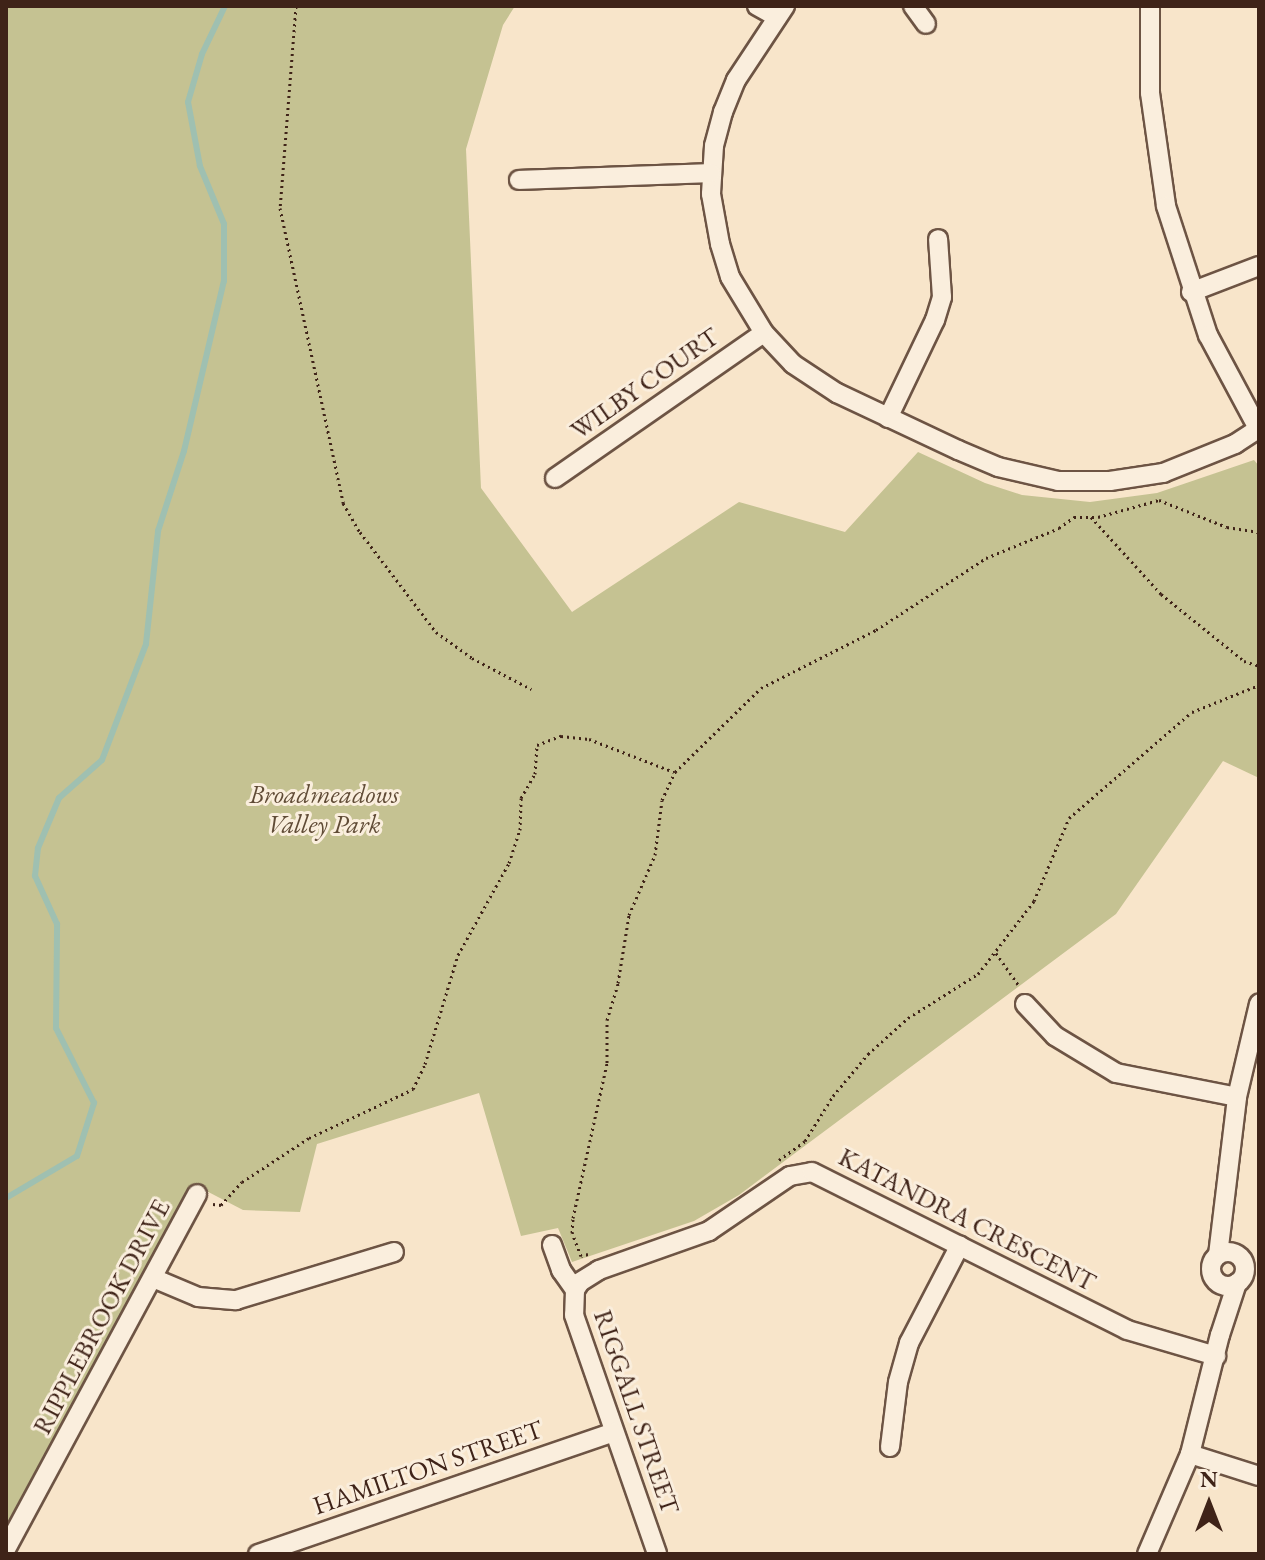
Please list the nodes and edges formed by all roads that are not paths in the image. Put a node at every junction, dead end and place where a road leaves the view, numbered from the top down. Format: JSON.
{"nodes":[{"id":1,"x":757,"y":6,"type":"edge"},
{"id":2,"x":913,"y":6,"type":"edge"},
{"id":3,"x":1150,"y":6,"type":"edge"},
{"id":4,"x":781,"y":12,"type":"edge"},
{"id":5,"x":926,"y":24,"type":"dead end"},
{"id":6,"x":711,"y":173,"type":"junction"},
{"id":7,"x":519,"y":180,"type":"dead end"},
{"id":8,"x":938,"y":239,"type":"dead end"},
{"id":9,"x":1259,"y":266,"type":"edge"},
{"id":10,"x":1191,"y":292,"type":"junction"},
{"id":11,"x":764,"y":333,"type":"junction"},
{"id":12,"x":888,"y":418,"type":"junction"},
{"id":13,"x":1259,"y":430,"type":"edge"},
{"id":14,"x":555,"y":478,"type":"dead end"},
{"id":15,"x":1025,"y":1004,"type":"dead end"},
{"id":16,"x":1259,"y":1004,"type":"edge"},
{"id":17,"x":1237,"y":1097,"type":"junction"},
{"id":18,"x":1227,"y":1196,"type":"junction"},
{"id":19,"x":195,"y":1198,"type":"road end"},
{"id":20,"x":552,"y":1245,"type":"dead end"},
{"id":21,"x":960,"y":1245,"type":"junction"},
{"id":22,"x":394,"y":1252,"type":"dead end"},
{"id":23,"x":1218,"y":1255,"type":"junction"},
{"id":24,"x":1247,"y":1269,"type":"edge"},
{"id":25,"x":153,"y":1278,"type":"junction"},
{"id":26,"x":1216,"y":1281,"type":"junction"},
{"id":27,"x":575,"y":1290,"type":"junction"},
{"id":28,"x":1220,"y":1335,"type":"junction"},
{"id":29,"x":1216,"y":1356,"type":"junction"},
{"id":30,"x":614,"y":1432,"type":"junction"},
{"id":31,"x":890,"y":1447,"type":"dead end"},
{"id":32,"x":1190,"y":1454,"type":"junction"},
{"id":33,"x":1259,"y":1476,"type":"edge"},
{"id":34,"x":6,"y":1549,"type":"edge"},
{"id":35,"x":258,"y":1554,"type":"edge"},
{"id":36,"x":657,"y":1554,"type":"edge"},
{"id":37,"x":1147,"y":1554,"type":"edge"}],
"edges":[{"from":1,"to":4,"type":"street"},
{"from":2,"to":5,"type":"street"},
{"from":3,"to":10,"type":"street"},
{"from":4,"to":6,"type":"street"},
{"from":6,"to":7,"type":"street"},
{"from":6,"to":11,"type":"street"},
{"from":8,"to":12,"type":"street"},
{"from":9,"to":10,"type":"street"},
{"from":10,"to":13,"type":"street"},
{"from":11,"to":12,"type":"street"},
{"from":11,"to":14,"type":"street","name":"WILBY COURT"},
{"from":12,"to":13,"type":"street"},
{"from":15,"to":17,"type":"street"},
{"from":16,"to":17,"type":"street"},
{"from":17,"to":18,"type":"street"},
{"from":18,"to":23,"type":"street"},
{"from":18,"to":24,"type":"street"},
{"from":19,"to":25,"type":"street","name":"RIPPLEBROOK DRIVE"},
{"from":20,"to":27,"type":"street","name":"RIGGALL STREET"},
{"from":21,"to":27,"type":"street","name":"KATANDRA CRESCENT"},
{"from":21,"to":29,"type":"street","name":"KATANDRA CRESCENT"},
{"from":21,"to":31,"type":"street"},
{"from":22,"to":25,"type":"street"},
{"from":23,"to":24,"type":"street"},
{"from":23,"to":26,"type":"street"},
{"from":24,"to":26,"type":"street"},
{"from":24,"to":28,"type":"street"},
{"from":25,"to":34,"type":"street","name":"RIPPLEBROOK DRIVE"},
{"from":26,"to":28,"type":"street"},
{"from":27,"to":30,"type":"street","name":"RIGGALL STREET"},
{"from":28,"to":29,"type":"street"},
{"from":29,"to":32,"type":"street"},
{"from":30,"to":35,"type":"street","name":"HAMILTON STREET"},
{"from":30,"to":36,"type":"street","name":"RIGGALL STREET"},
{"from":32,"to":33,"type":"street"},
{"from":32,"to":37,"type":"street"}]}
